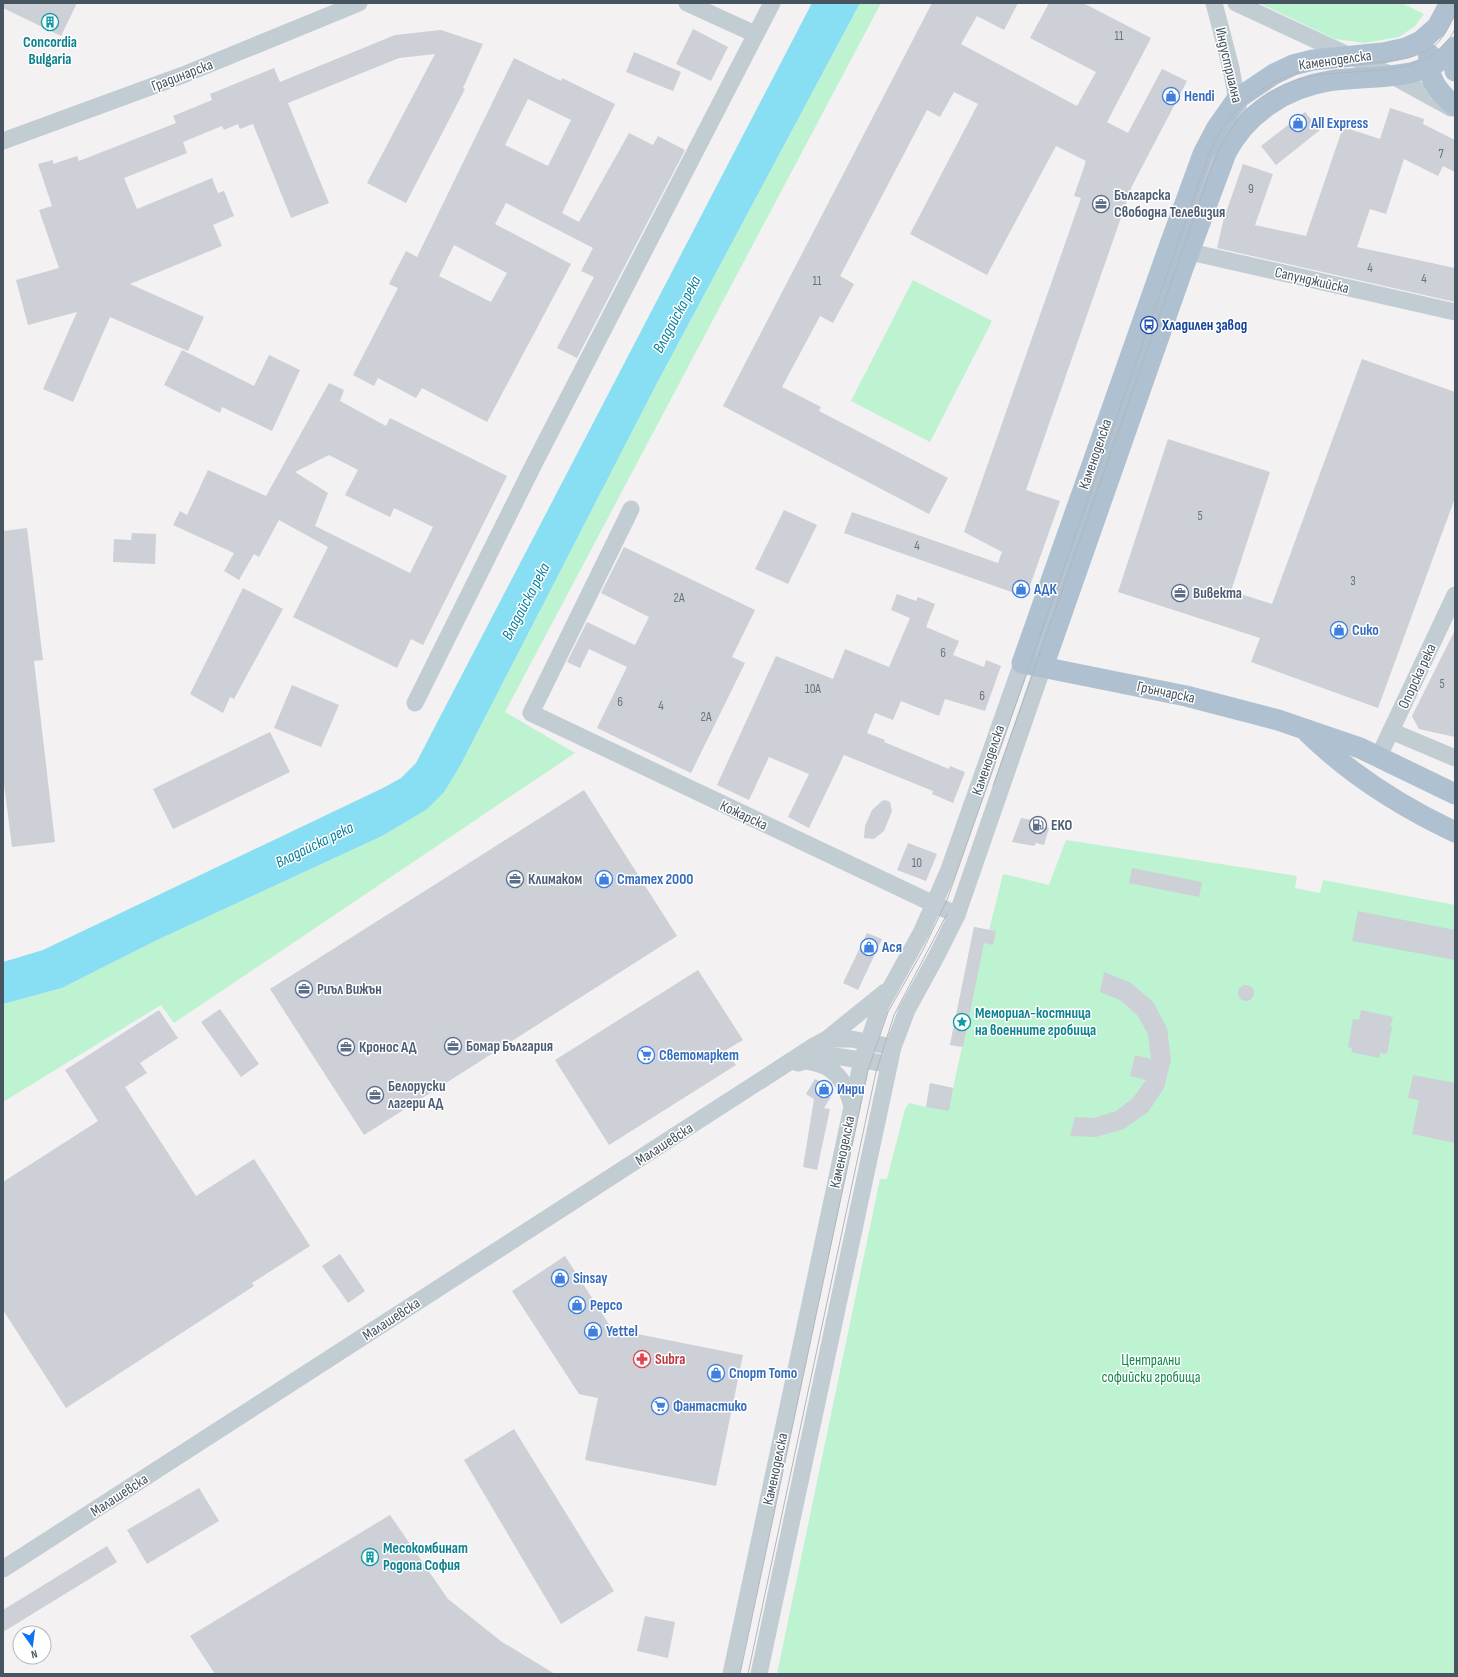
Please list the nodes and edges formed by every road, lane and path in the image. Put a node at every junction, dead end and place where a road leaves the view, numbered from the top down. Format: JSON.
{"nodes":[{"id":1,"x":359,"y":3,"type":"edge"},
{"id":2,"x":687,"y":3,"type":"edge"},
{"id":3,"x":772,"y":3,"type":"edge"},
{"id":4,"x":1214,"y":3,"type":"edge"},
{"id":5,"x":1236,"y":3,"type":"edge"},
{"id":6,"x":1450,"y":3,"type":"edge"},
{"id":7,"x":1437,"y":27,"type":"junction"},
{"id":8,"x":755,"y":34,"type":"junction"},
{"id":9,"x":1455,"y":46,"type":"edge"},
{"id":10,"x":1346,"y":56,"type":"junction"},
{"id":11,"x":1428,"y":67,"type":"junction"},
{"id":12,"x":1391,"y":75,"type":"junction"},
{"id":13,"x":1237,"y":99,"type":"junction"},
{"id":14,"x":1455,"y":106,"type":"edge"},
{"id":15,"x":1455,"y":110,"type":"edge"},
{"id":16,"x":1242,"y":128,"type":"junction"},
{"id":17,"x":3,"y":141,"type":"edge"},
{"id":18,"x":1169,"y":247,"type":"junction"},
{"id":19,"x":1189,"y":252,"type":"junction"},
{"id":20,"x":1455,"y":312,"type":"edge"},
{"id":21,"x":631,"y":509,"type":"dead end"},
{"id":22,"x":1455,"y":595,"type":"edge"},
{"id":23,"x":1022,"y":662,"type":"junction"},
{"id":24,"x":1043,"y":667,"type":"junction"},
{"id":25,"x":415,"y":703,"type":"dead end"},
{"id":26,"x":1306,"y":731,"type":"junction"},
{"id":27,"x":1391,"y":731,"type":"junction"},
{"id":28,"x":1379,"y":756,"type":"junction"},
{"id":29,"x":1455,"y":758,"type":"edge"},
{"id":30,"x":1455,"y":794,"type":"edge"},
{"id":31,"x":1455,"y":832,"type":"edge"},
{"id":32,"x":935,"y":904,"type":"junction"},
{"id":33,"x":957,"y":914,"type":"junction"},
{"id":34,"x":891,"y":986,"type":"junction"},
{"id":35,"x":827,"y":1039,"type":"junction"},
{"id":36,"x":868,"y":1043,"type":"junction"},
{"id":37,"x":893,"y":1047,"type":"junction"},
{"id":38,"x":805,"y":1060,"type":"junction"},
{"id":39,"x":862,"y":1060,"type":"junction"},
{"id":40,"x":889,"y":1064,"type":"junction"},
{"id":41,"x":779,"y":1070,"type":"junction"},
{"id":42,"x":852,"y":1106,"type":"junction"},
{"id":43,"x":3,"y":1569,"type":"edge"},
{"id":44,"x":731,"y":1674,"type":"edge"},
{"id":45,"x":760,"y":1674,"type":"edge"}],
"edges":[{"from":1,"to":17,"type":"street","name":"Градинарска"},
{"from":2,"to":8,"type":"street"},
{"from":3,"to":8,"type":"street"},
{"from":4,"to":13,"type":"street","name":"Индустриална"},
{"from":5,"to":10,"type":"street"},
{"from":6,"to":7,"type":"main road","name":"Каменоделска"},
{"from":7,"to":10,"type":"main road","name":"Каменоделска"},
{"from":7,"to":11,"type":"main road"},
{"from":8,"to":25,"type":"street"},
{"from":9,"to":11,"type":"main road","name":"Каменоделска"},
{"from":10,"to":12,"type":"street"},
{"from":10,"to":13,"type":"main road","name":"Каменоделска"},
{"from":11,"to":12,"type":"main road","name":"Каменоделска"},
{"from":11,"to":14,"type":"main road"},
{"from":12,"to":15,"type":"street"},
{"from":12,"to":16,"type":"main road","name":"Каменоделска"},
{"from":13,"to":16,"type":"street","name":"Индустриална"},
{"from":13,"to":18,"type":"main road","name":"Каменоделска"},
{"from":16,"to":19,"type":"main road","name":"Каменоделска"},
{"from":18,"to":19,"type":"street","name":"Сапунджийска"},
{"from":18,"to":23,"type":"main road","name":"Каменоделска"},
{"from":19,"to":20,"type":"street","name":"Сапунджийска"},
{"from":19,"to":24,"type":"main road","name":"Каменоделска"},
{"from":21,"to":32,"type":"street","name":"Кожарска"},
{"from":22,"to":27,"type":"street","name":"Опорска река"},
{"from":23,"to":24,"type":"main road","name":"Грънчарска"},
{"from":23,"to":32,"type":"street","name":"Каменоделска"},
{"from":24,"to":26,"type":"main road","name":"Грънчарска"},
{"from":24,"to":33,"type":"street","name":"Каменоделска"},
{"from":26,"to":28,"type":"main road","name":"Грънчарска"},
{"from":26,"to":31,"type":"main road"},
{"from":27,"to":28,"type":"street","name":"Опорска река"},
{"from":27,"to":29,"type":"street"},
{"from":28,"to":30,"type":"main road","name":"Грънчарска"},
{"from":32,"to":33,"type":"street","name":"Кожарска"},
{"from":32,"to":34,"type":"street","name":"Каменоделска"},
{"from":33,"to":37,"type":"street","name":"Каменоделска"},
{"from":34,"to":35,"type":"street"},
{"from":34,"to":36,"type":"street","name":"Каменоделска"},
{"from":35,"to":36,"type":"street","name":"Малашевска"},
{"from":35,"to":41,"type":"street","name":"Малашевска"},
{"from":36,"to":37,"type":"street","name":"Малашевска"},
{"from":36,"to":39,"type":"street","name":"Каменоделска"},
{"from":37,"to":40,"type":"street","name":"Каменоделска"},
{"from":38,"to":39,"type":"street","name":"Малашевска"},
{"from":38,"to":41,"type":"street","name":"Малашевска"},
{"from":38,"to":42,"type":"street"},
{"from":39,"to":40,"type":"street","name":"Малашевска"},
{"from":39,"to":42,"type":"street","name":"Каменоделска"},
{"from":40,"to":45,"type":"street","name":"Каменоделска"},
{"from":41,"to":43,"type":"street","name":"Малашевска"},
{"from":42,"to":44,"type":"street","name":"Каменоделска"}]}
